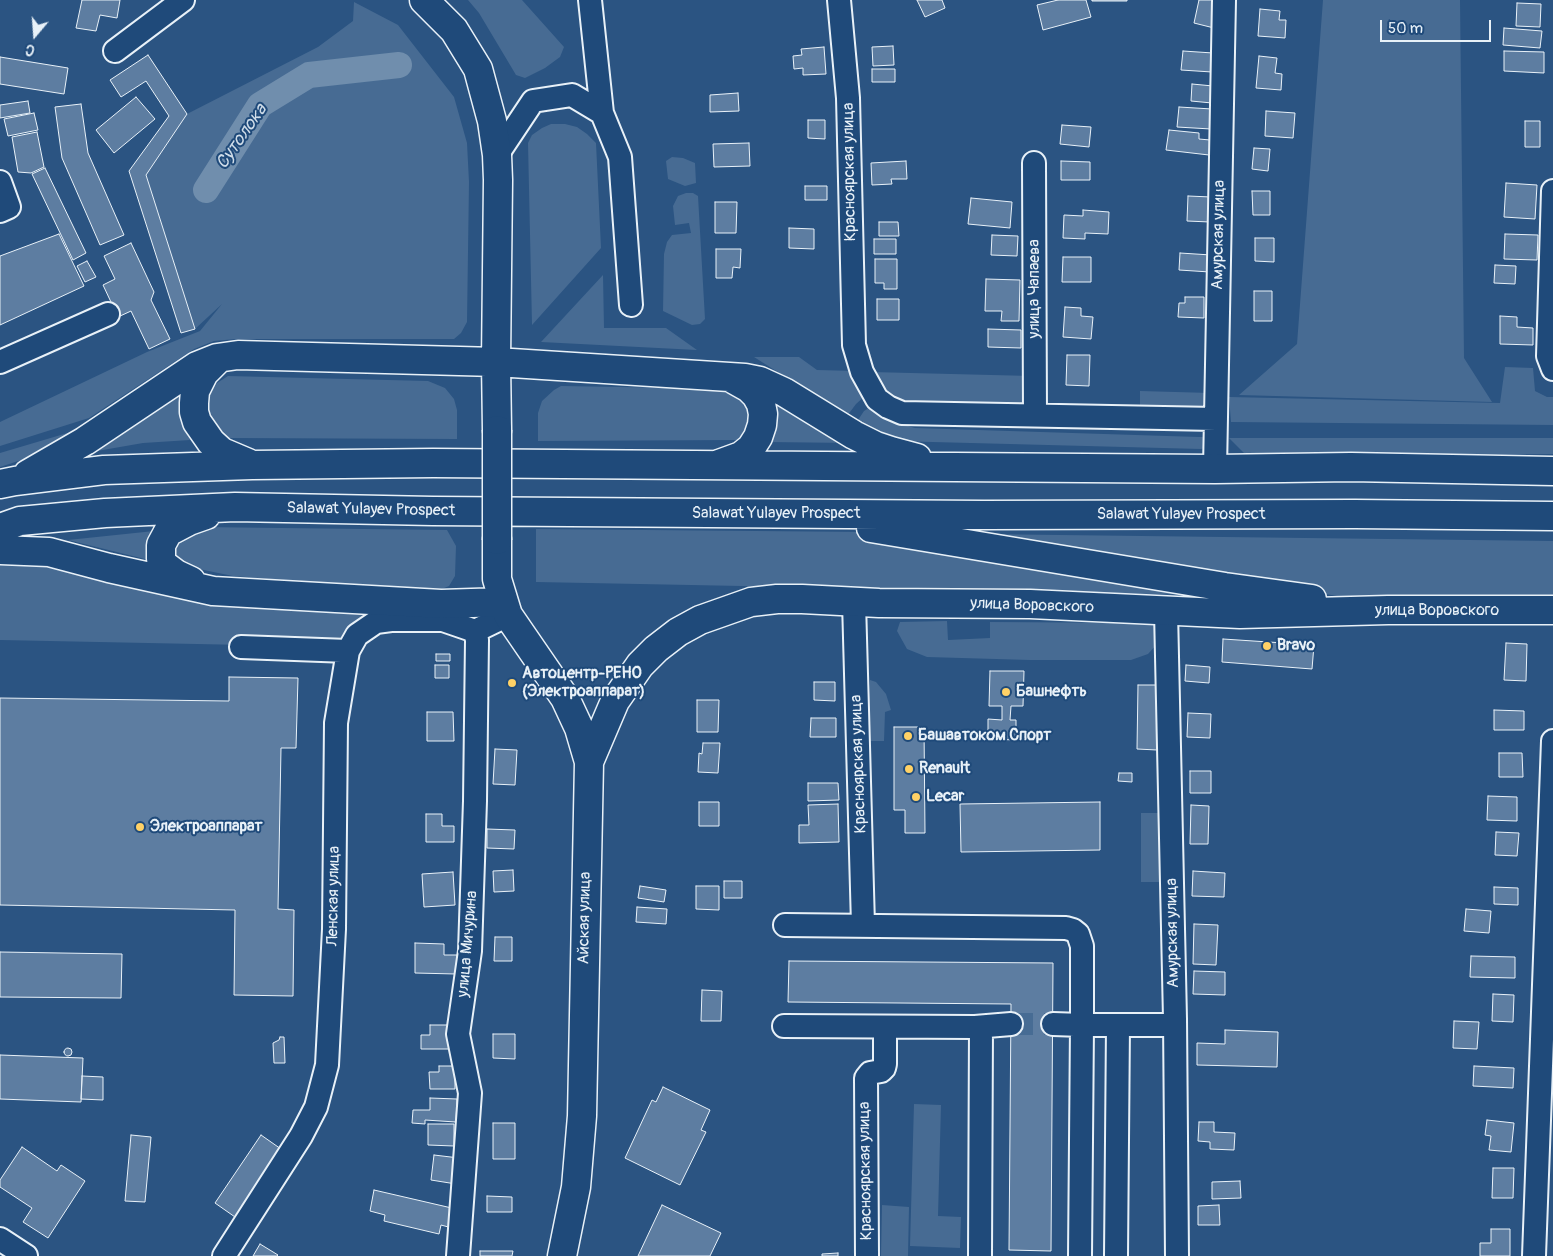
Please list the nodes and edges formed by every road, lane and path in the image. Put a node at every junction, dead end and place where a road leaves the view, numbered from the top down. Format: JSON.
{"nodes":[{"id":1,"x":183,"y":0,"type":"edge"},
{"id":2,"x":424,"y":0,"type":"edge"},
{"id":3,"x":590,"y":0,"type":"edge"},
{"id":4,"x":839,"y":0,"type":"edge"},
{"id":5,"x":1224,"y":0,"type":"edge"},
{"id":6,"x":115,"y":52,"type":"dead end"},
{"id":7,"x":602,"y":112,"type":"junction"},
{"id":8,"x":497,"y":155,"type":"junction"},
{"id":9,"x":1034,"y":163,"type":"dead end"},
{"id":10,"x":0,"y":182,"type":"edge"},
{"id":11,"x":1553,"y":191,"type":"edge"},
{"id":12,"x":0,"y":211,"type":"edge"},
{"id":13,"x":631,"y":305,"type":"dead end"},
{"id":14,"x":108,"y":314,"type":"dead end"},
{"id":15,"x":227,"y":356,"type":"junction"},
{"id":16,"x":0,"y":362,"type":"edge"},
{"id":17,"x":496,"y":362,"type":"junction"},
{"id":18,"x":1553,"y":369,"type":"edge"},
{"id":19,"x":725,"y":376,"type":"junction"},
{"id":20,"x":1035,"y":416,"type":"junction"},
{"id":21,"x":1216,"y":419,"type":"junction"},
{"id":22,"x":252,"y":465,"type":"junction"},
{"id":23,"x":713,"y":465,"type":"junction"},
{"id":24,"x":968,"y":468,"type":"junction"},
{"id":25,"x":1215,"y":469,"type":"junction"},
{"id":26,"x":1553,"y":471,"type":"edge"},
{"id":27,"x":7,"y":483,"type":"edge"},
{"id":28,"x":235,"y":507,"type":"junction"},
{"id":29,"x":760,"y":514,"type":"junction"},
{"id":30,"x":1553,"y":516,"type":"edge"},
{"id":31,"x":0,"y":528,"type":"edge"},
{"id":32,"x":0,"y":550,"type":"edge"},
{"id":33,"x":213,"y":591,"type":"junction"},
{"id":34,"x":854,"y":602,"type":"junction"},
{"id":35,"x":505,"y":608,"type":"junction"},
{"id":36,"x":1388,"y":610,"type":"junction"},
{"id":37,"x":1553,"y":610,"type":"edge"},
{"id":38,"x":1166,"y":611,"type":"junction"},
{"id":39,"x":475,"y":631,"type":"junction"},
{"id":40,"x":241,"y":647,"type":"dead end"},
{"id":41,"x":348,"y":651,"type":"junction"},
{"id":42,"x":1553,"y":741,"type":"edge"},
{"id":43,"x":589,"y":762,"type":"junction"},
{"id":44,"x":1552,"y":809,"type":"edge"},
{"id":45,"x":785,"y":925,"type":"dead end"},
{"id":46,"x":863,"y":926,"type":"junction"},
{"id":47,"x":1011,"y":1024,"type":"tunnel mouth"},
{"id":48,"x":1053,"y":1024,"type":"tunnel mouth"},
{"id":49,"x":1082,"y":1025,"type":"junction"},
{"id":50,"x":1118,"y":1025,"type":"junction"},
{"id":51,"x":1175,"y":1025,"type":"junction"},
{"id":52,"x":784,"y":1026,"type":"dead end"},
{"id":53,"x":885,"y":1026,"type":"junction"},
{"id":54,"x":981,"y":1027,"type":"junction"},
{"id":55,"x":0,"y":1239,"type":"edge"},
{"id":56,"x":26,"y":1256,"type":"edge"},
{"id":57,"x":224,"y":1256,"type":"edge"},
{"id":58,"x":458,"y":1256,"type":"edge"},
{"id":59,"x":562,"y":1256,"type":"edge"},
{"id":60,"x":867,"y":1256,"type":"edge"},
{"id":61,"x":980,"y":1256,"type":"edge"},
{"id":62,"x":1080,"y":1256,"type":"edge"},
{"id":63,"x":1116,"y":1256,"type":"edge"},
{"id":64,"x":1176,"y":1256,"type":"edge"},
{"id":65,"x":1534,"y":1256,"type":"edge"}],
"edges":[{"from":1,"to":6,"type":"street"},
{"from":2,"to":8,"type":"main road"},
{"from":3,"to":7,"type":"street"},
{"from":4,"to":20,"type":"street","name":"Красноярская улица"},
{"from":5,"to":21,"type":"street","name":"Амурская улица"},
{"from":7,"to":8,"type":"street"},
{"from":7,"to":13,"type":"street"},
{"from":8,"to":17,"type":"main road"},
{"from":9,"to":20,"type":"street","name":"улица Чапаева"},
{"from":10,"to":12,"type":"street"},
{"from":11,"to":18,"type":"street"},
{"from":14,"to":16,"type":"street"},
{"from":15,"to":17,"type":"main road"},
{"from":15,"to":22,"type":"main road"},
{"from":15,"to":27,"type":"main road"},
{"from":17,"to":19,"type":"main road"},
{"from":17,"to":35,"type":"main road","bridge":true},
{"from":19,"to":23,"type":"main road"},
{"from":19,"to":24,"type":"main road"},
{"from":20,"to":21,"type":"street","name":"Красноярская улица"},
{"from":21,"to":25,"type":"street","name":"Амурская улица"},
{"from":22,"to":23,"type":"main road"},
{"from":22,"to":27,"type":"main road"},
{"from":23,"to":24,"type":"main road"},
{"from":24,"to":25,"type":"main road"},
{"from":25,"to":26,"type":"main road"},
{"from":28,"to":29,"type":"main road","name":"Salawat Yulayev Prospect"},
{"from":28,"to":31,"type":"main road","name":"Salawat Yulayev Prospect"},
{"from":28,"to":33,"type":"main road"},
{"from":29,"to":30,"type":"main road","name":"Salawat Yulayev Prospect"},
{"from":29,"to":36,"type":"main road"},
{"from":32,"to":33,"type":"main road"},
{"from":33,"to":35,"type":"main road"},
{"from":34,"to":38,"type":"main road","name":"улица Воровского"},
{"from":34,"to":43,"type":"main road","name":"улица Воровского"},
{"from":34,"to":46,"type":"street","name":"Красноярская улица"},
{"from":35,"to":39,"type":"street"},
{"from":35,"to":43,"type":"main road","name":"Айская улица"},
{"from":36,"to":37,"type":"main road","name":"улица Воровского"},
{"from":36,"to":38,"type":"main road","name":"улица Воровского"},
{"from":38,"to":51,"type":"street","name":"Амурская улица"},
{"from":39,"to":41,"type":"street","name":"Ленская улица"},
{"from":39,"to":58,"type":"street","name":"улица Мичурина"},
{"from":40,"to":41,"type":"street"},
{"from":41,"to":57,"type":"street","name":"Ленская улица"},
{"from":42,"to":44,"type":"street"},
{"from":43,"to":59,"type":"main road","name":"Айская улица"},
{"from":44,"to":65,"type":"street"},
{"from":45,"to":46,"type":"street"},
{"from":46,"to":49,"type":"street"},
{"from":47,"to":54,"type":"street"},
{"from":48,"to":49,"type":"street"},
{"from":49,"to":50,"type":"street"},
{"from":49,"to":62,"type":"street"},
{"from":50,"to":51,"type":"street"},
{"from":50,"to":63,"type":"street"},
{"from":51,"to":64,"type":"street","name":"Амурская улица"},
{"from":52,"to":53,"type":"street"},
{"from":53,"to":54,"type":"street"},
{"from":53,"to":60,"type":"street","name":"Красноярская улица"},
{"from":54,"to":61,"type":"street"},
{"from":55,"to":56,"type":"street"}]}
